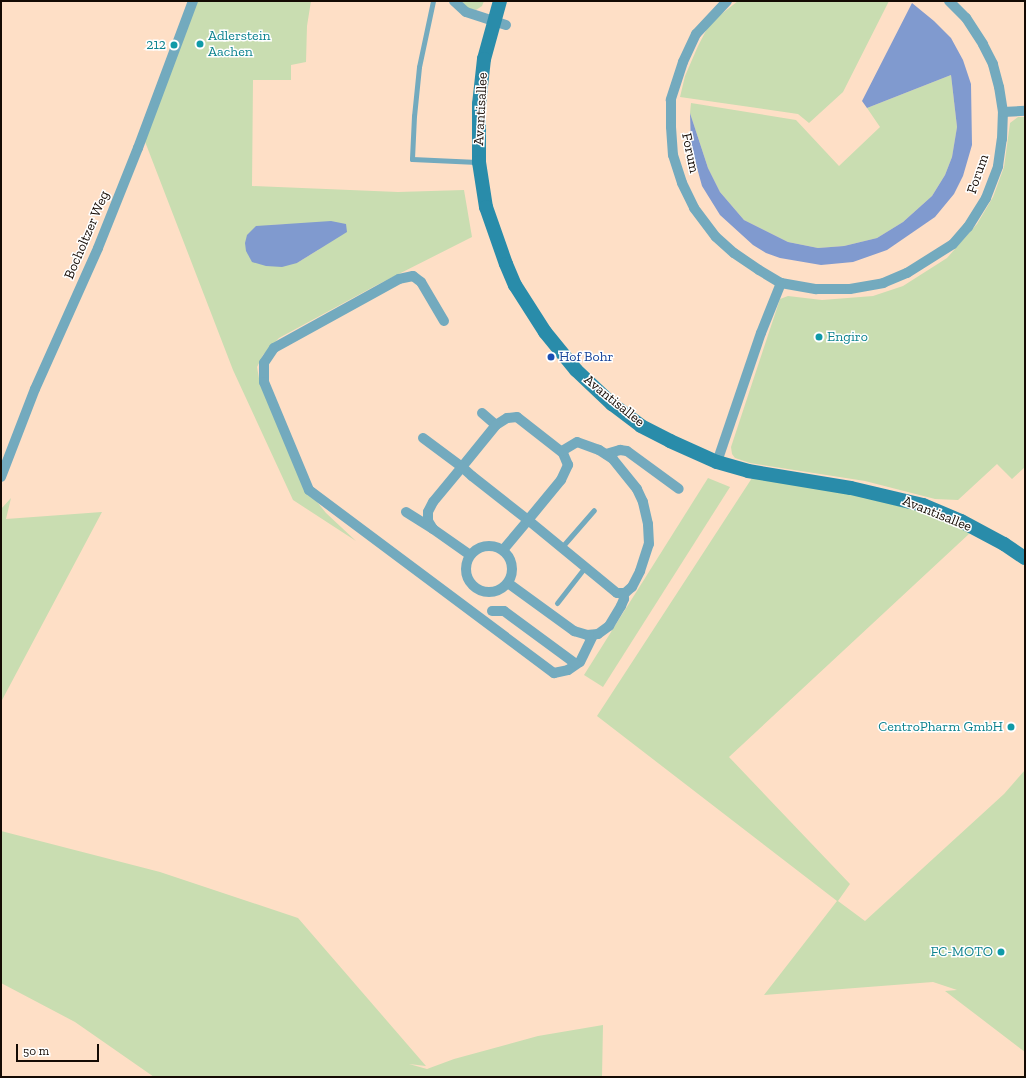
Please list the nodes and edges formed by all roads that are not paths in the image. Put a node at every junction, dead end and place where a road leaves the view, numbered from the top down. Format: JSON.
{"nodes":[{"id":1,"x":193,"y":1,"type":"edge"},
{"id":2,"x":433,"y":1,"type":"edge"},
{"id":3,"x":454,"y":1,"type":"edge"},
{"id":4,"x":500,"y":1,"type":"edge"},
{"id":5,"x":727,"y":1,"type":"edge"},
{"id":6,"x":949,"y":1,"type":"edge"},
{"id":7,"x":500,"y":23,"type":"junction"},
{"id":8,"x":1025,"y":111,"type":"edge"},
{"id":9,"x":1003,"y":112,"type":"junction"},
{"id":10,"x":479,"y":162,"type":"junction"},
{"id":11,"x":782,"y":283,"type":"junction"},
{"id":12,"x":444,"y":321,"type":"dead end"},
{"id":13,"x":482,"y":413,"type":"dead end"},
{"id":14,"x":496,"y":425,"type":"junction"},
{"id":15,"x":423,"y":438,"type":"dead end"},
{"id":16,"x":562,"y":451,"type":"junction"},
{"id":17,"x":606,"y":454,"type":"junction"},
{"id":18,"x":717,"y":462,"type":"junction"},
{"id":19,"x":462,"y":467,"type":"junction"},
{"id":20,"x":1,"y":478,"type":"edge"},
{"id":21,"x":679,"y":489,"type":"dead end"},
{"id":22,"x":594,"y":510,"type":"dead end"},
{"id":23,"x":406,"y":512,"type":"dead end"},
{"id":24,"x":428,"y":512,"type":"junction"},
{"id":25,"x":416,"y":518,"type":"junction"},
{"id":26,"x":528,"y":520,"type":"junction"},
{"id":27,"x":434,"y":529,"type":"junction"},
{"id":28,"x":561,"y":548,"type":"junction"},
{"id":29,"x":503,"y":550,"type":"junction"},
{"id":30,"x":470,"y":555,"type":"junction"},
{"id":31,"x":1025,"y":558,"type":"edge"},
{"id":32,"x":585,"y":567,"type":"junction"},
{"id":33,"x":508,"y":583,"type":"junction"},
{"id":34,"x":489,"y":592,"type":"junction"},
{"id":35,"x":623,"y":594,"type":"junction"},
{"id":36,"x":557,"y":603,"type":"dead end"},
{"id":37,"x":492,"y":611,"type":"junction"},
{"id":38,"x":484,"y":621,"type":"junction"},
{"id":39,"x":593,"y":635,"type":"junction"},
{"id":40,"x":576,"y":664,"type":"junction"}],
"edges":[{"from":1,"to":20,"type":"street","name":"Bocholtzer Weg"},
{"from":2,"to":10,"type":"lane"},
{"from":3,"to":7,"type":"street"},
{"from":4,"to":7,"type":"street","name":"Avantisallee"},
{"from":5,"to":11,"type":"street","name":"Forum"},
{"from":6,"to":9,"type":"street","name":"Forum"},
{"from":7,"to":10,"type":"street","name":"Avantisallee"},
{"from":8,"to":9,"type":"street"},
{"from":9,"to":11,"type":"street","name":"Forum"},
{"from":10,"to":18,"type":"street","name":"Avantisallee"},
{"from":11,"to":18,"type":"street"},
{"from":12,"to":38,"type":"street"},
{"from":13,"to":14,"type":"street"},
{"from":14,"to":16,"type":"street"},
{"from":14,"to":19,"type":"street"},
{"from":15,"to":19,"type":"street"},
{"from":16,"to":17,"type":"street"},
{"from":16,"to":26,"type":"street"},
{"from":17,"to":21,"type":"street"},
{"from":17,"to":35,"type":"street"},
{"from":18,"to":31,"type":"street","name":"Avantisallee"},
{"from":19,"to":24,"type":"street"},
{"from":19,"to":26,"type":"street"},
{"from":22,"to":28,"type":"lane"},
{"from":23,"to":25,"type":"street"},
{"from":24,"to":25,"type":"street"},
{"from":24,"to":27,"type":"street"},
{"from":25,"to":27,"type":"street"},
{"from":26,"to":28,"type":"street"},
{"from":26,"to":29,"type":"street"},
{"from":27,"to":30,"type":"street"},
{"from":28,"to":32,"type":"street"},
{"from":29,"to":30,"type":"street"},
{"from":29,"to":33,"type":"street"},
{"from":30,"to":34,"type":"street"},
{"from":32,"to":35,"type":"street"},
{"from":32,"to":36,"type":"lane"},
{"from":33,"to":34,"type":"street"},
{"from":33,"to":39,"type":"street"},
{"from":34,"to":37,"type":"street"},
{"from":35,"to":39,"type":"street"},
{"from":37,"to":38,"type":"street"},
{"from":37,"to":40,"type":"street"},
{"from":38,"to":40,"type":"street"},
{"from":39,"to":40,"type":"street"}]}
